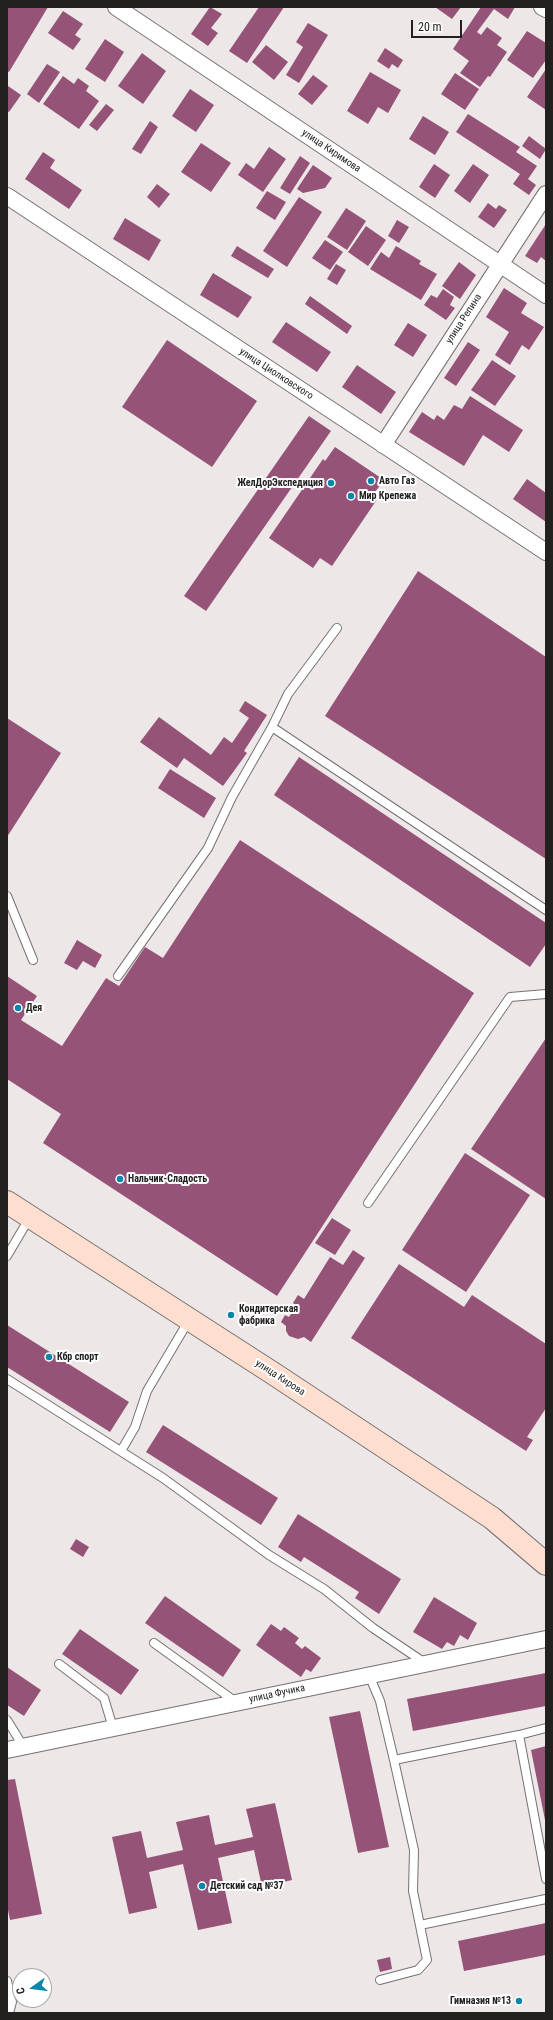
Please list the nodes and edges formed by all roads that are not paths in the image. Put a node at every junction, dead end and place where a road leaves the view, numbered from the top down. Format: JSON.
{"nodes":[{"id":1,"x":116,"y":7,"type":"edge"},
{"id":2,"x":542,"y":7,"type":"edge"},
{"id":3,"x":546,"y":9,"type":"edge"},
{"id":4,"x":546,"y":194,"type":"edge"},
{"id":5,"x":7,"y":196,"type":"edge"},
{"id":6,"x":500,"y":264,"type":"junction"},
{"id":7,"x":546,"y":295,"type":"edge"},
{"id":8,"x":383,"y":445,"type":"junction"},
{"id":9,"x":546,"y":552,"type":"edge"},
{"id":10,"x":337,"y":628,"type":"dead end"},
{"id":11,"x":272,"y":727,"type":"junction"},
{"id":12,"x":7,"y":896,"type":"edge"},
{"id":13,"x":546,"y":910,"type":"edge"},
{"id":14,"x":33,"y":960,"type":"dead end"},
{"id":15,"x":118,"y":976,"type":"dead end"},
{"id":16,"x":546,"y":994,"type":"edge"},
{"id":17,"x":7,"y":1202,"type":"edge"},
{"id":18,"x":368,"y":1203,"type":"dead end"},
{"id":19,"x":31,"y":1217,"type":"junction"},
{"id":20,"x":7,"y":1256,"type":"edge"},
{"id":21,"x":189,"y":1319,"type":"junction"},
{"id":22,"x":7,"y":1379,"type":"edge"},
{"id":23,"x":121,"y":1451,"type":"junction"},
{"id":24,"x":546,"y":1564,"type":"edge"},
{"id":25,"x":546,"y":1639,"type":"edge"},
{"id":26,"x":154,"y":1643,"type":"dead end"},
{"id":27,"x":59,"y":1664,"type":"dead end"},
{"id":28,"x":426,"y":1664,"type":"junction"},
{"id":29,"x":369,"y":1675,"type":"junction"},
{"id":30,"x":237,"y":1702,"type":"junction"},
{"id":31,"x":7,"y":1720,"type":"edge"},
{"id":32,"x":113,"y":1728,"type":"junction"},
{"id":33,"x":546,"y":1728,"type":"edge"},
{"id":34,"x":519,"y":1735,"type":"junction"},
{"id":35,"x":23,"y":1746,"type":"junction"},
{"id":36,"x":7,"y":1750,"type":"edge"},
{"id":37,"x":394,"y":1760,"type":"junction"},
{"id":38,"x":546,"y":1879,"type":"edge"},
{"id":39,"x":546,"y":1899,"type":"edge"},
{"id":40,"x":420,"y":1925,"type":"junction"},
{"id":41,"x":380,"y":1980,"type":"dead end"},
{"id":42,"x":7,"y":1981,"type":"edge"},
{"id":43,"x":9,"y":2013,"type":"edge"}],
"edges":[{"from":1,"to":6,"type":"street","name":"улица Киримова"},
{"from":2,"to":3,"type":"street"},
{"from":4,"to":6,"type":"street","name":"улица Репина"},
{"from":5,"to":8,"type":"street","name":"улица Циолковского"},
{"from":6,"to":7,"type":"street","name":"улица Киримова"},
{"from":6,"to":8,"type":"street","name":"улица Репина"},
{"from":8,"to":9,"type":"street","name":"улица Циолковского"},
{"from":10,"to":11,"type":"lane"},
{"from":11,"to":13,"type":"lane"},
{"from":11,"to":15,"type":"lane"},
{"from":12,"to":14,"type":"lane"},
{"from":16,"to":18,"type":"lane"},
{"from":17,"to":19,"type":"main road","name":"улица Кирова"},
{"from":19,"to":20,"type":"lane"},
{"from":19,"to":21,"type":"main road","name":"улица Кирова"},
{"from":21,"to":23,"type":"lane"},
{"from":21,"to":24,"type":"main road","name":"улица Кирова"},
{"from":22,"to":23,"type":"lane"},
{"from":23,"to":28,"type":"lane"},
{"from":25,"to":28,"type":"street","name":"улица Фучика"},
{"from":26,"to":30,"type":"lane"},
{"from":27,"to":32,"type":"lane"},
{"from":28,"to":29,"type":"street","name":"улица Фучика"},
{"from":29,"to":30,"type":"street","name":"улица Фучика"},
{"from":29,"to":37,"type":"lane"},
{"from":30,"to":32,"type":"street","name":"улица Фучика"},
{"from":31,"to":35,"type":"lane"},
{"from":32,"to":35,"type":"street","name":"улица Фучика"},
{"from":33,"to":34,"type":"lane"},
{"from":34,"to":37,"type":"lane"},
{"from":34,"to":38,"type":"lane"},
{"from":35,"to":36,"type":"street","name":"улица Фучика"},
{"from":37,"to":40,"type":"lane"},
{"from":39,"to":40,"type":"lane"},
{"from":40,"to":41,"type":"lane"},
{"from":42,"to":43,"type":"lane"}]}
